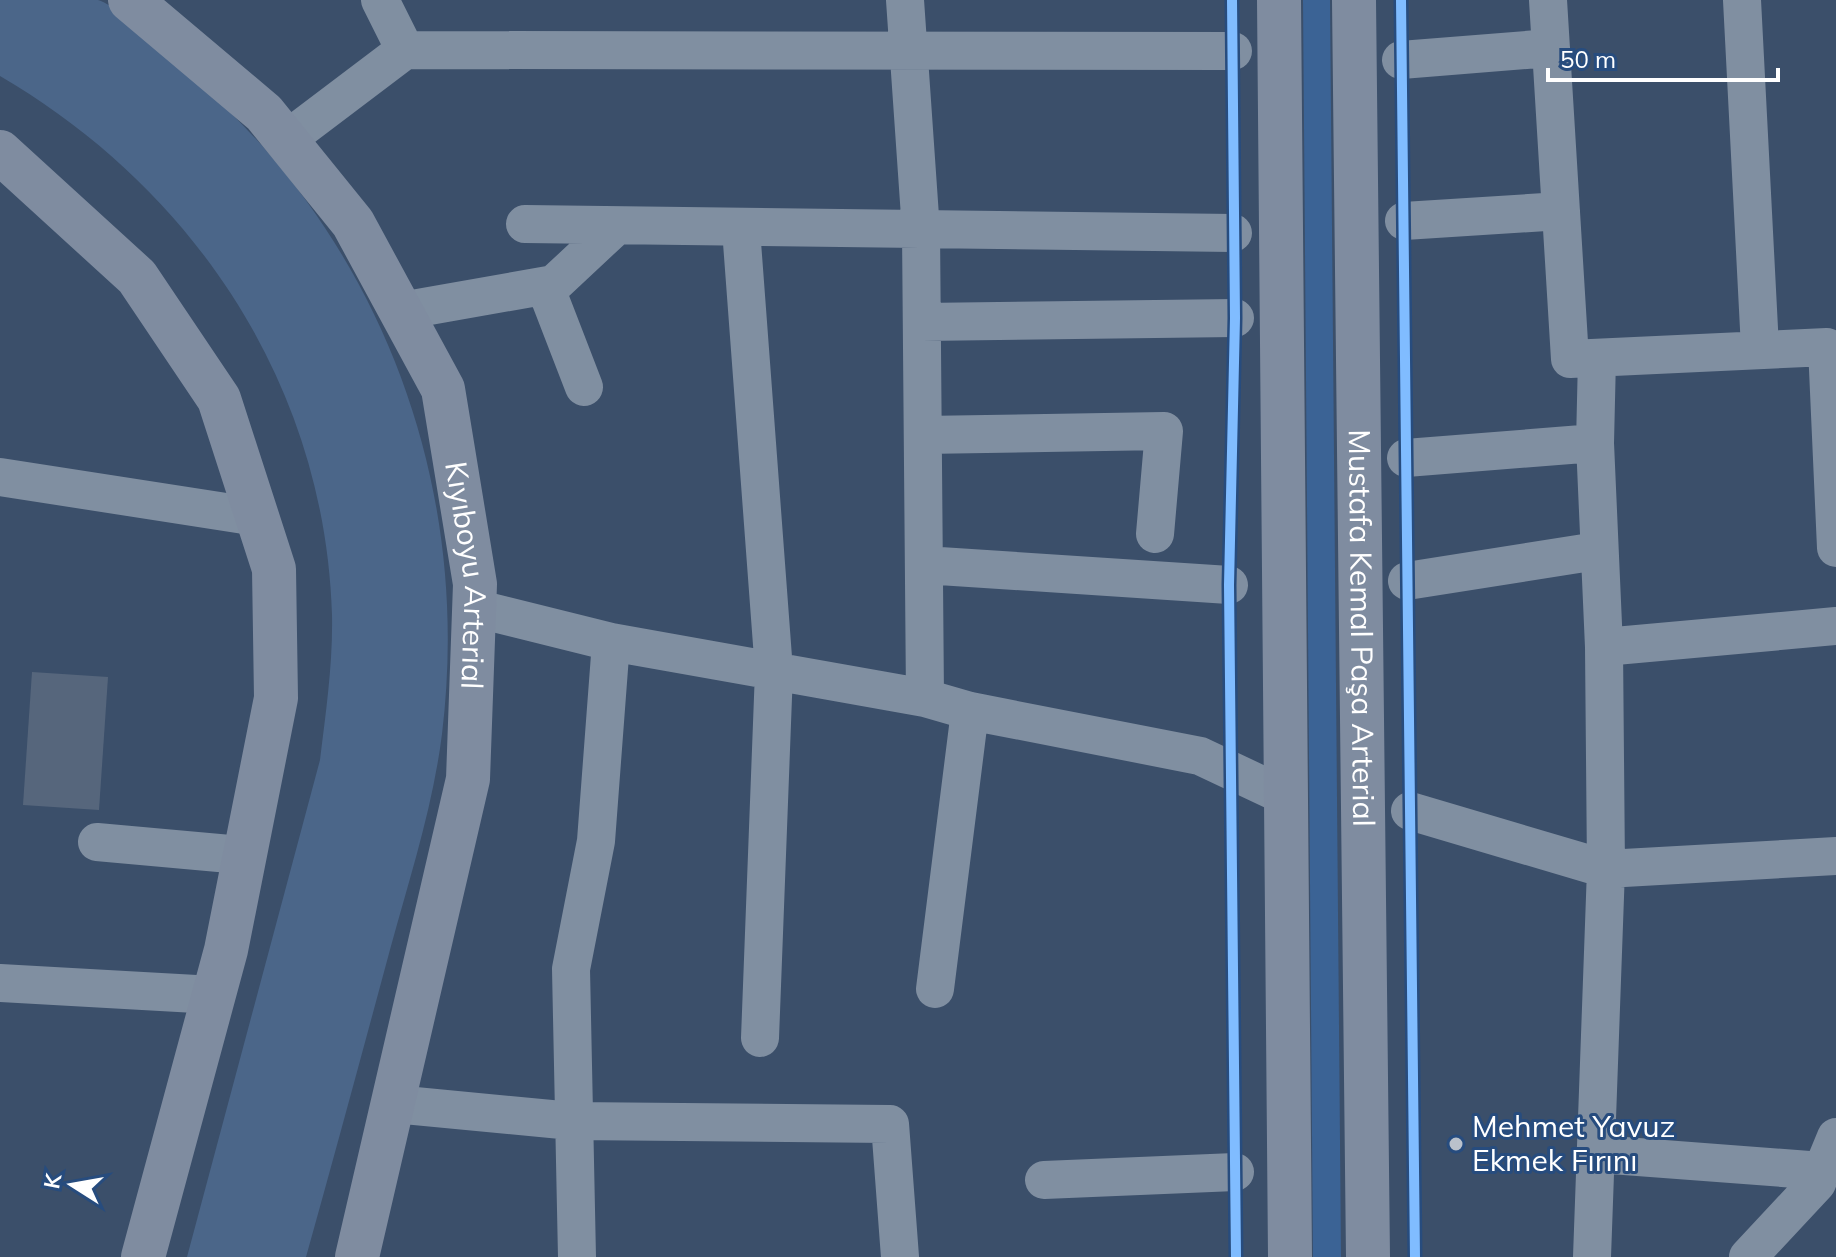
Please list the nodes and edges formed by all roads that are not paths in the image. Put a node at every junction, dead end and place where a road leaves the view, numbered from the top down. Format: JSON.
{"nodes":[{"id":1,"x":130,"y":0,"type":"edge"},
{"id":2,"x":380,"y":0,"type":"edge"},
{"id":3,"x":905,"y":0,"type":"edge"},
{"id":4,"x":1279,"y":0,"type":"edge"},
{"id":5,"x":1354,"y":0,"type":"edge"},
{"id":6,"x":1548,"y":0,"type":"edge"},
{"id":7,"x":1742,"y":0,"type":"edge"},
{"id":8,"x":1551,"y":48,"type":"junction"},
{"id":9,"x":405,"y":50,"type":"junction"},
{"id":10,"x":908,"y":51,"type":"junction"},
{"id":11,"x":1233,"y":51,"type":"dead end"},
{"id":12,"x":1401,"y":60,"type":"dead end"},
{"id":13,"x":286,"y":140,"type":"junction"},
{"id":14,"x":0,"y":152,"type":"edge"},
{"id":15,"x":1561,"y":211,"type":"junction"},
{"id":16,"x":1404,"y":221,"type":"dead end"},
{"id":17,"x":525,"y":224,"type":"dead end"},
{"id":18,"x":614,"y":228,"type":"junction"},
{"id":19,"x":741,"y":229,"type":"junction"},
{"id":20,"x":921,"y":231,"type":"junction"},
{"id":21,"x":1233,"y":233,"type":"dead end"},
{"id":22,"x":545,"y":286,"type":"junction"},
{"id":23,"x":401,"y":311,"type":"junction"},
{"id":24,"x":1235,"y":318,"type":"dead end"},
{"id":25,"x":922,"y":322,"type":"junction"},
{"id":26,"x":1760,"y":348,"type":"junction"},
{"id":27,"x":1597,"y":358,"type":"junction"},
{"id":28,"x":584,"y":387,"type":"dead end"},
{"id":29,"x":923,"y":435,"type":"junction"},
{"id":30,"x":1595,"y":443,"type":"junction"},
{"id":31,"x":1406,"y":458,"type":"dead end"},
{"id":32,"x":0,"y":477,"type":"edge"},
{"id":33,"x":257,"y":517,"type":"junction"},
{"id":34,"x":1155,"y":534,"type":"dead end"},
{"id":35,"x":1836,"y":548,"type":"edge"},
{"id":36,"x":1597,"y":551,"type":"junction"},
{"id":37,"x":924,"y":565,"type":"junction"},
{"id":38,"x":1407,"y":581,"type":"dead end"},
{"id":39,"x":1229,"y":585,"type":"dead end"},
{"id":40,"x":474,"y":608,"type":"junction"},
{"id":41,"x":1836,"y":626,"type":"edge"},
{"id":42,"x":611,"y":642,"type":"junction"},
{"id":43,"x":1604,"y":647,"type":"junction"},
{"id":44,"x":774,"y":671,"type":"junction"},
{"id":45,"x":925,"y":698,"type":"junction"},
{"id":46,"x":970,"y":711,"type":"junction"},
{"id":47,"x":1285,"y":796,"type":"junction"},
{"id":48,"x":1410,"y":811,"type":"dead end"},
{"id":49,"x":97,"y":842,"type":"dead end"},
{"id":50,"x":230,"y":854,"type":"dead end"},
{"id":51,"x":1836,"y":856,"type":"edge"},
{"id":52,"x":1606,"y":869,"type":"junction"},
{"id":53,"x":0,"y":983,"type":"edge"},
{"id":54,"x":935,"y":989,"type":"dead end"},
{"id":55,"x":214,"y":995,"type":"junction"},
{"id":56,"x":760,"y":1038,"type":"dead end"},
{"id":57,"x":394,"y":1104,"type":"junction"},
{"id":58,"x":572,"y":1121,"type":"junction"},
{"id":59,"x":1598,"y":1154,"type":"junction"},
{"id":60,"x":1829,"y":1154,"type":"edge"},
{"id":61,"x":1235,"y":1172,"type":"dead end"},
{"id":62,"x":1044,"y":1180,"type":"dead end"},
{"id":63,"x":143,"y":1257,"type":"edge"},
{"id":64,"x":357,"y":1257,"type":"edge"},
{"id":65,"x":577,"y":1257,"type":"edge"},
{"id":66,"x":900,"y":1257,"type":"edge"},
{"id":67,"x":1290,"y":1257,"type":"edge"},
{"id":68,"x":1368,"y":1257,"type":"edge"},
{"id":69,"x":1592,"y":1257,"type":"edge"},
{"id":70,"x":1748,"y":1257,"type":"edge"}],
"edges":[{"from":1,"to":13,"type":"main road","name":"Kıyıboyu Arterial"},
{"from":2,"to":9,"type":"street"},
{"from":3,"to":10,"type":"street"},
{"from":4,"to":47,"type":"main road"},
{"from":5,"to":68,"type":"main road","name":"Mustafa Kemal Paşa Arterial"},
{"from":6,"to":8,"type":"street"},
{"from":7,"to":26,"type":"street"},
{"from":8,"to":12,"type":"street"},
{"from":8,"to":15,"type":"street"},
{"from":9,"to":10,"type":"street"},
{"from":9,"to":13,"type":"street"},
{"from":10,"to":11,"type":"street"},
{"from":10,"to":20,"type":"street"},
{"from":13,"to":23,"type":"main road","name":"Kıyıboyu Arterial"},
{"from":14,"to":33,"type":"main road"},
{"from":15,"to":16,"type":"street"},
{"from":15,"to":27,"type":"street"},
{"from":17,"to":18,"type":"street"},
{"from":18,"to":19,"type":"street"},
{"from":18,"to":22,"type":"street"},
{"from":19,"to":20,"type":"street"},
{"from":19,"to":44,"type":"street"},
{"from":20,"to":21,"type":"street"},
{"from":20,"to":25,"type":"street"},
{"from":22,"to":23,"type":"street"},
{"from":22,"to":28,"type":"street"},
{"from":23,"to":40,"type":"main road","name":"Kıyıboyu Arterial"},
{"from":24,"to":25,"type":"street"},
{"from":25,"to":29,"type":"street"},
{"from":26,"to":27,"type":"street"},
{"from":26,"to":35,"type":"street"},
{"from":27,"to":30,"type":"street"},
{"from":29,"to":34,"type":"street"},
{"from":29,"to":37,"type":"street"},
{"from":30,"to":31,"type":"street"},
{"from":30,"to":36,"type":"street"},
{"from":32,"to":33,"type":"street"},
{"from":33,"to":55,"type":"main road"},
{"from":36,"to":38,"type":"street"},
{"from":36,"to":43,"type":"street"},
{"from":37,"to":39,"type":"street"},
{"from":37,"to":45,"type":"street"},
{"from":40,"to":42,"type":"street"},
{"from":40,"to":57,"type":"main road","name":"Kıyıboyu Arterial"},
{"from":41,"to":43,"type":"street"},
{"from":42,"to":44,"type":"street"},
{"from":42,"to":58,"type":"street"},
{"from":43,"to":52,"type":"street"},
{"from":44,"to":45,"type":"street"},
{"from":44,"to":56,"type":"street"},
{"from":45,"to":46,"type":"street"},
{"from":46,"to":47,"type":"street"},
{"from":46,"to":54,"type":"street"},
{"from":47,"to":67,"type":"main road"},
{"from":48,"to":52,"type":"street"},
{"from":49,"to":50,"type":"street"},
{"from":51,"to":52,"type":"street"},
{"from":52,"to":59,"type":"street"},
{"from":53,"to":55,"type":"street"},
{"from":55,"to":63,"type":"main road"},
{"from":57,"to":58,"type":"street"},
{"from":57,"to":64,"type":"main road","name":"Kıyıboyu Arterial"},
{"from":58,"to":65,"type":"street"},
{"from":58,"to":66,"type":"street"},
{"from":59,"to":60,"type":"street"},
{"from":59,"to":69,"type":"street"},
{"from":60,"to":70,"type":"street"},
{"from":61,"to":62,"type":"street"}]}
